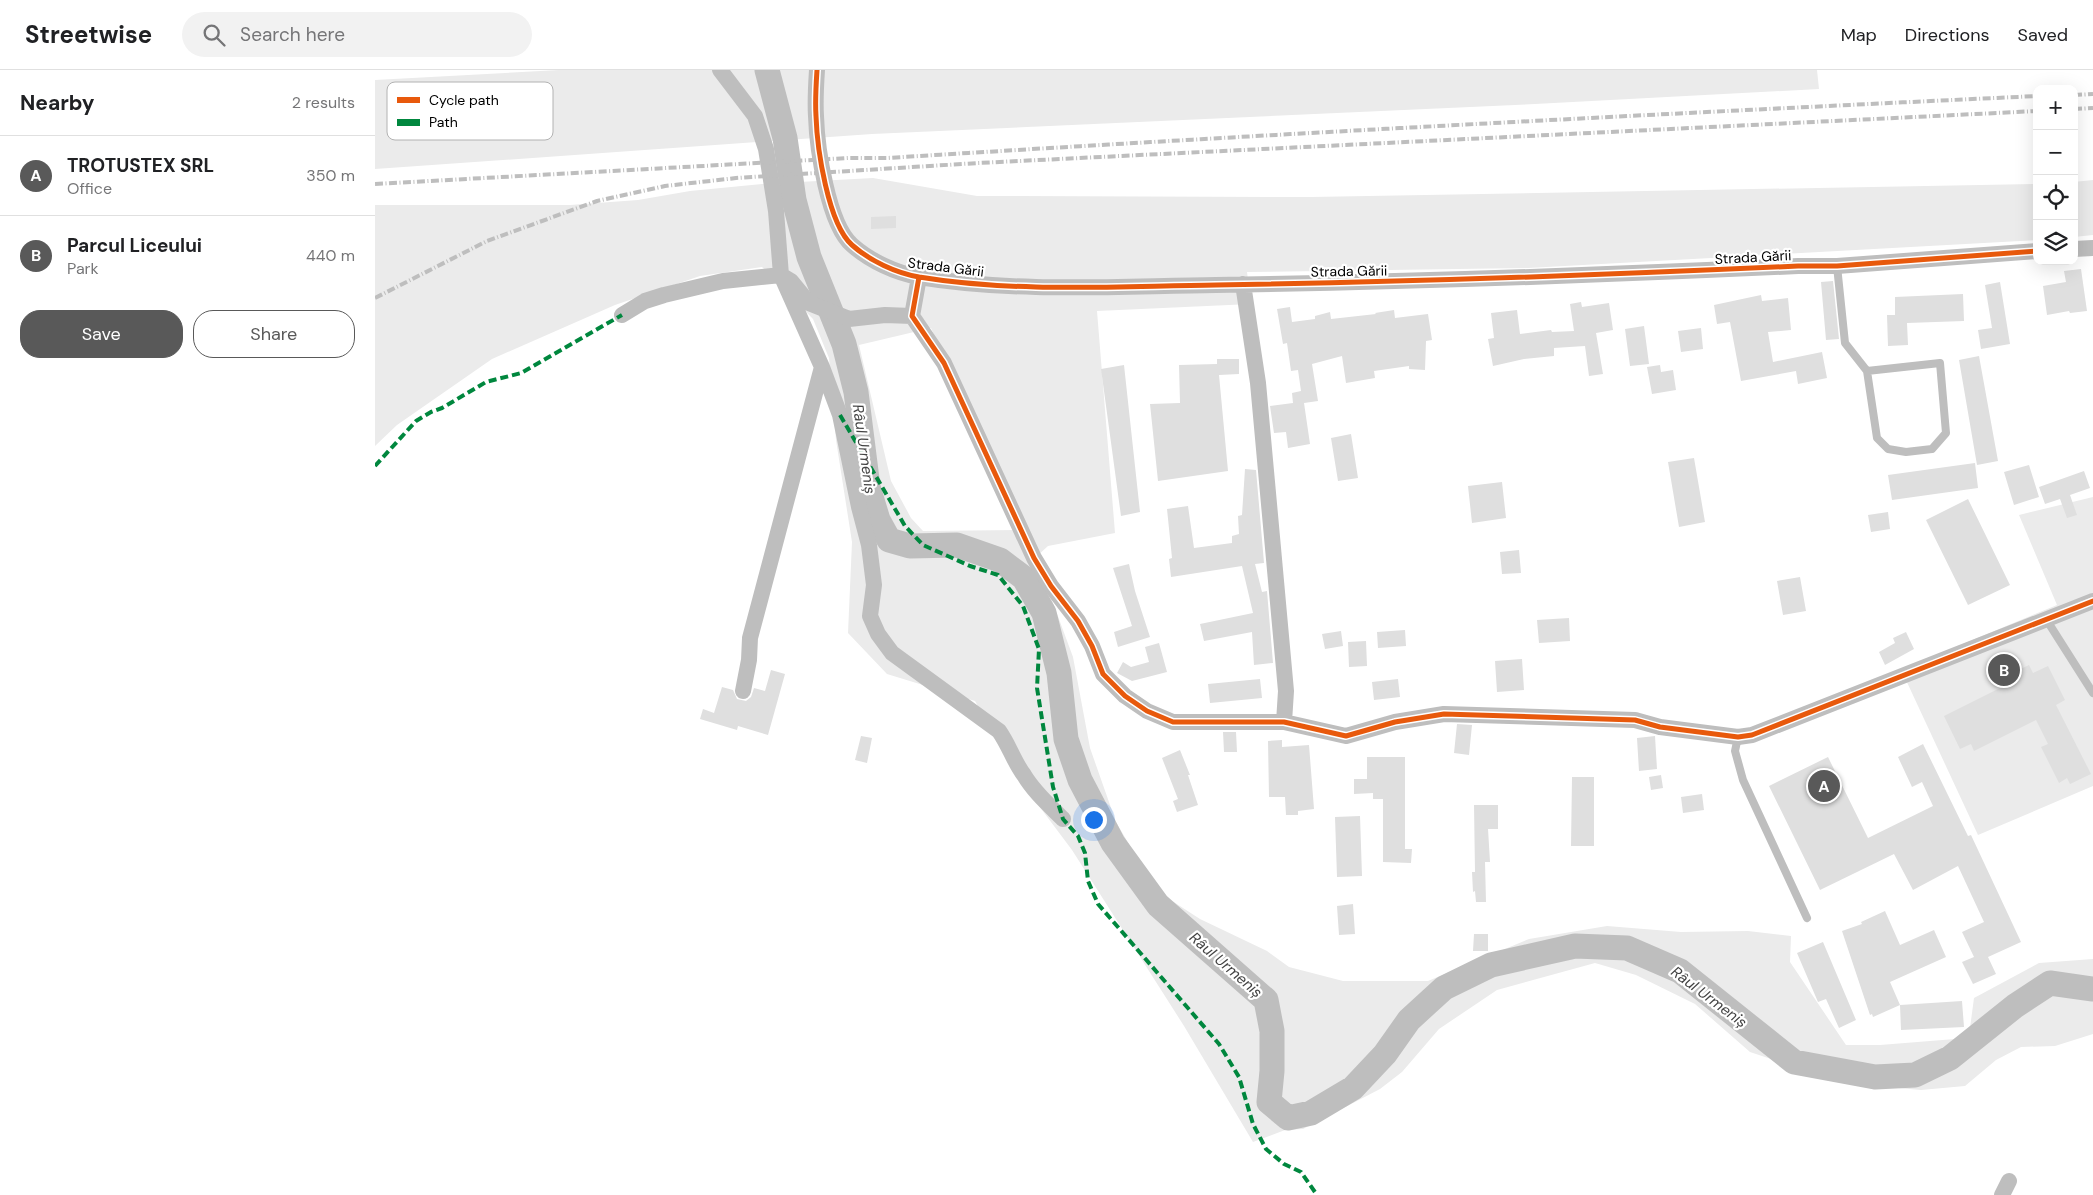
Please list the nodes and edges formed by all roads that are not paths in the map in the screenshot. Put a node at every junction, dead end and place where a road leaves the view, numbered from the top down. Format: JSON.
{"nodes":[{"id":1,"x":720,"y":70,"type":"edge"},
{"id":2,"x":817,"y":70,"type":"edge"},
{"id":3,"x":2093,"y":248,"type":"edge"},
{"id":4,"x":2078,"y":249,"type":"edge"},
{"id":5,"x":2033,"y":251,"type":"edge"},
{"id":6,"x":1837,"y":266,"type":"junction"},
{"id":7,"x":781,"y":275,"type":"junction"},
{"id":8,"x":919,"y":277,"type":"junction"},
{"id":9,"x":1243,"y":284,"type":"junction"},
{"id":10,"x":622,"y":316,"type":"dead end"},
{"id":11,"x":911,"y":316,"type":"junction"},
{"id":12,"x":822,"y":367,"type":"junction"},
{"id":13,"x":1867,"y":372,"type":"junction"},
{"id":14,"x":2093,"y":601,"type":"edge"},
{"id":15,"x":2046,"y":619,"type":"junction"},
{"id":16,"x":743,"y":691,"type":"dead end"},
{"id":17,"x":2093,"y":693,"type":"edge"},
{"id":18,"x":1284,"y":722,"type":"junction"},
{"id":19,"x":1738,"y":737,"type":"junction"},
{"id":20,"x":1063,"y":819,"type":"dead end"},
{"id":21,"x":1807,"y":918,"type":"dead end"}],
"edges":[{"from":1,"to":7,"type":"street"},
{"from":2,"to":8,"type":"street","name":"Strada Gării"},
{"from":3,"to":4,"type":"street"},
{"from":5,"to":6,"type":"street","name":"Strada Gării"},
{"from":6,"to":9,"type":"street","name":"Strada Gării"},
{"from":6,"to":13,"type":"lane"},
{"from":7,"to":10,"type":"street"},
{"from":7,"to":11,"type":"street"},
{"from":7,"to":12,"type":"street"},
{"from":8,"to":9,"type":"street","name":"Strada Gării"},
{"from":8,"to":11,"type":"street"},
{"from":9,"to":18,"type":"street"},
{"from":11,"to":18,"type":"street"},
{"from":12,"to":16,"type":"street"},
{"from":12,"to":20,"type":"street"},
{"from":13,"to":13,"type":"lane"},
{"from":14,"to":15,"type":"street"},
{"from":15,"to":17,"type":"lane"},
{"from":15,"to":19,"type":"street"},
{"from":18,"to":19,"type":"street"},
{"from":19,"to":21,"type":"lane"}]}
